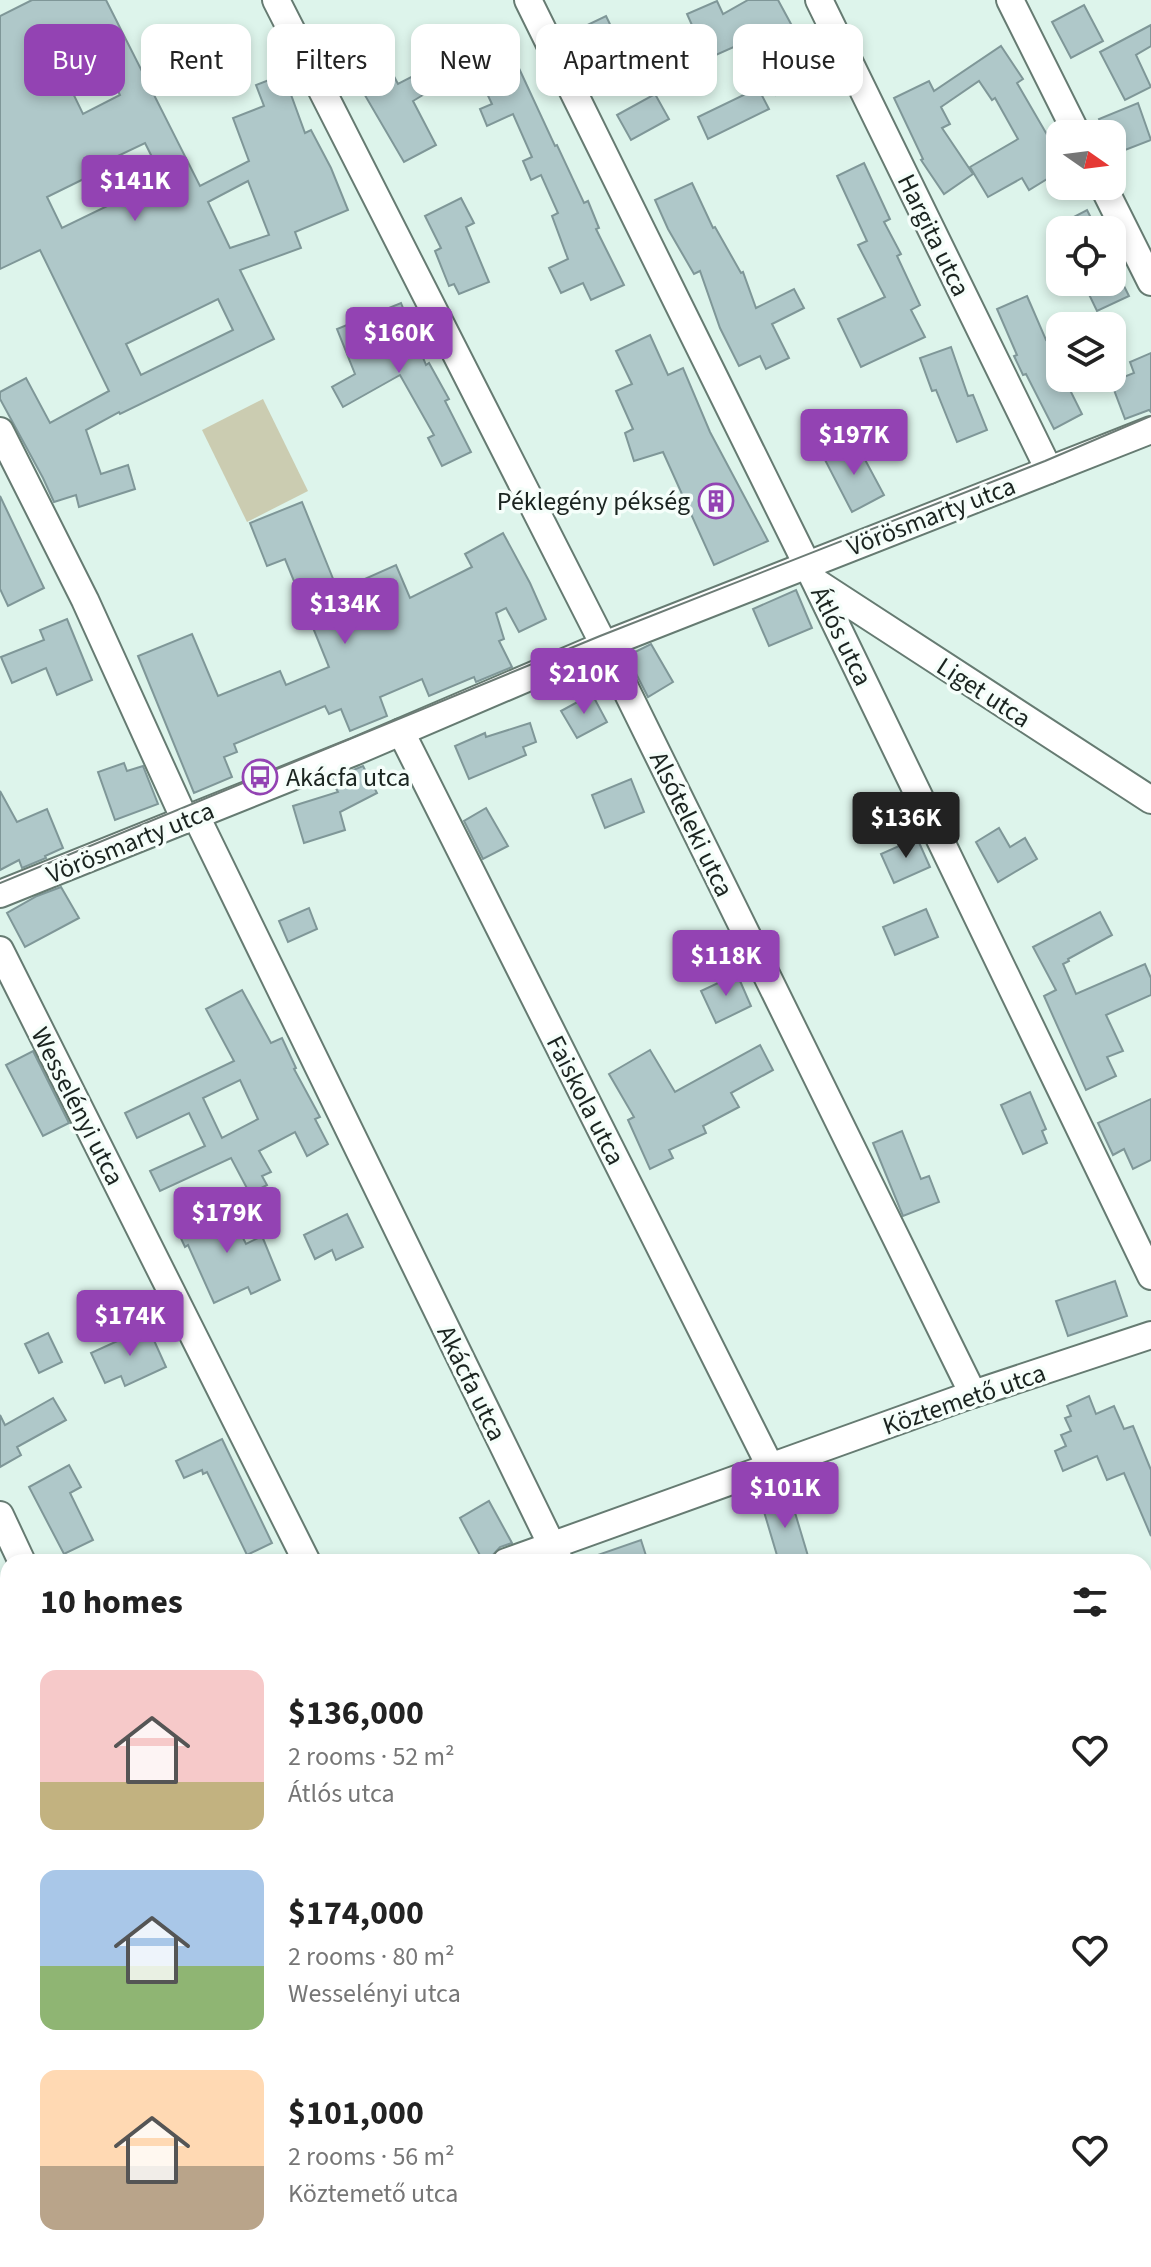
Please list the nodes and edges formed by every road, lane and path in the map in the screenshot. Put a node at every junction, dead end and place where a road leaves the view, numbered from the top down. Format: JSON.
{"nodes":[{"id":1,"x":276,"y":0,"type":"edge"},
{"id":2,"x":528,"y":0,"type":"edge"},
{"id":3,"x":819,"y":0,"type":"edge"},
{"id":4,"x":1010,"y":0,"type":"edge"},
{"id":5,"x":1070,"y":120,"type":"edge"},
{"id":6,"x":1110,"y":200,"type":"edge"},
{"id":7,"x":1151,"y":282,"type":"edge"},
{"id":8,"x":1151,"y":430,"type":"edge"},
{"id":9,"x":0,"y":431,"type":"edge"},
{"id":10,"x":1049,"y":470,"type":"junction"},
{"id":11,"x":812,"y":573,"type":"junction"},
{"id":12,"x":604,"y":645,"type":"junction"},
{"id":13,"x":401,"y":732,"type":"junction"},
{"id":14,"x":1151,"y":800,"type":"edge"},
{"id":15,"x":190,"y":818,"type":"junction"},
{"id":16,"x":0,"y":894,"type":"edge"},
{"id":17,"x":0,"y":950,"type":"edge"},
{"id":18,"x":1151,"y":1276,"type":"edge"},
{"id":19,"x":1151,"y":1335,"type":"edge"},
{"id":20,"x":973,"y":1394,"type":"junction"},
{"id":21,"x":771,"y":1468,"type":"junction"},
{"id":22,"x":0,"y":1515,"type":"edge"},
{"id":23,"x":18,"y":1554,"type":"edge"},
{"id":24,"x":303,"y":1554,"type":"edge"},
{"id":25,"x":555,"y":1554,"type":"edge"}],
"edges":[{"from":1,"to":12,"type":"street","name":"Alsóteleki utca"},
{"from":2,"to":11,"type":"street","name":"Átlós utca"},
{"from":3,"to":10,"type":"street","name":"Hargita utca"},
{"from":4,"to":5,"type":"street"},
{"from":6,"to":7,"type":"street"},
{"from":8,"to":10,"type":"street","name":"Vörösmarty utca"},
{"from":9,"to":15,"type":"street","name":"Akácfa utca"},
{"from":10,"to":11,"type":"street","name":"Vörösmarty utca"},
{"from":11,"to":12,"type":"street","name":"Vörösmarty utca"},
{"from":11,"to":14,"type":"street","name":"Liget utca"},
{"from":11,"to":18,"type":"street","name":"Átlós utca"},
{"from":12,"to":13,"type":"street","name":"Vörösmarty utca"},
{"from":12,"to":20,"type":"street","name":"Alsóteleki utca"},
{"from":13,"to":15,"type":"street","name":"Vörösmarty utca"},
{"from":13,"to":21,"type":"street","name":"Faiskola utca"},
{"from":15,"to":16,"type":"street","name":"Vörösmarty utca"},
{"from":15,"to":25,"type":"street","name":"Akácfa utca"},
{"from":17,"to":24,"type":"street","name":"Wesselényi utca"},
{"from":19,"to":20,"type":"street","name":"Köztemető utca"},
{"from":20,"to":21,"type":"street","name":"Köztemető utca"},
{"from":21,"to":25,"type":"street","name":"Köztemető utca"},
{"from":22,"to":23,"type":"street"}]}
